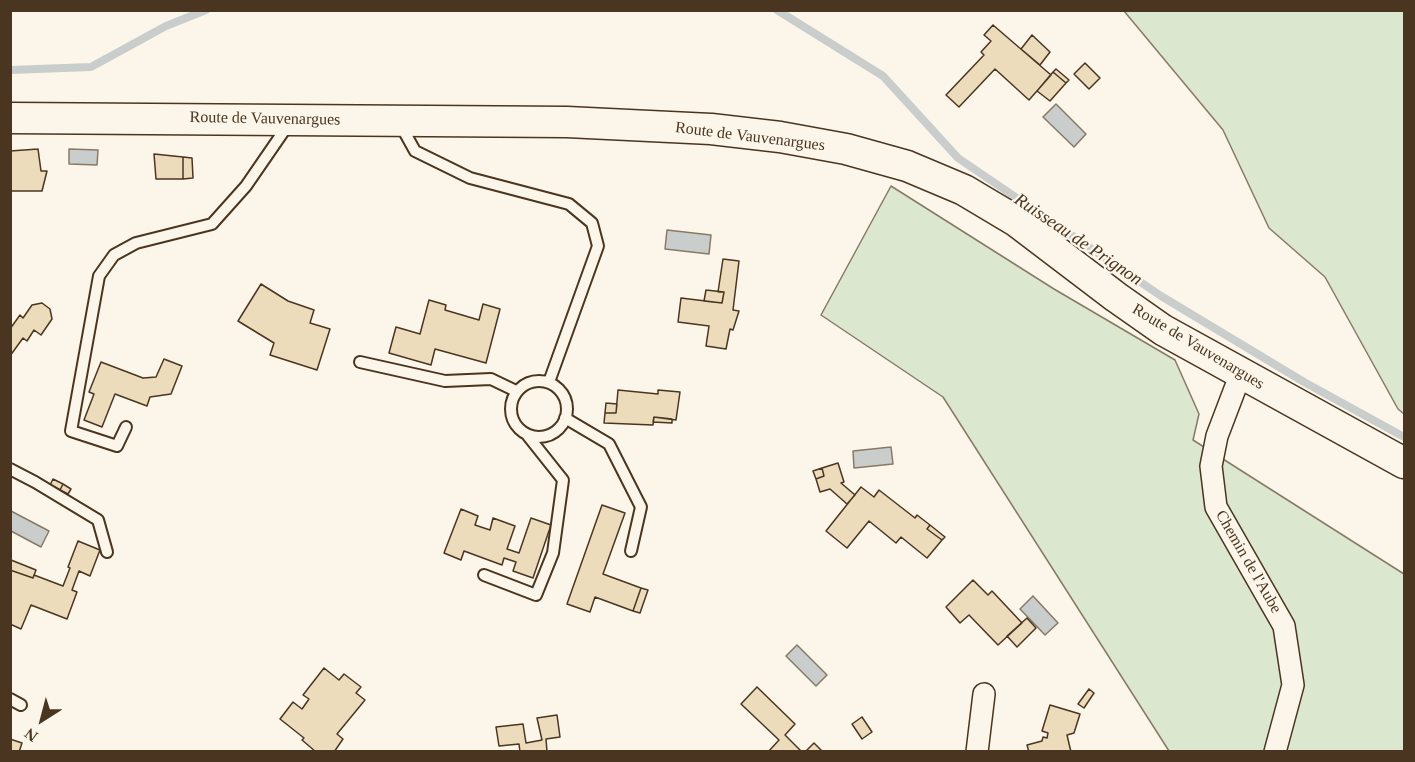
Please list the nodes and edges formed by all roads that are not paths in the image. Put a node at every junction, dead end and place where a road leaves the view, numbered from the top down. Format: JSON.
{"nodes":[{"id":1,"x":10,"y":118,"type":"edge"},
{"id":2,"x":291,"y":120,"type":"junction"},
{"id":3,"x":399,"y":121,"type":"junction"},
{"id":4,"x":360,"y":362,"type":"dead end"},
{"id":5,"x":1241,"y":374,"type":"junction"},
{"id":6,"x":549,"y":382,"type":"junction"},
{"id":7,"x":516,"y":391,"type":"junction"},
{"id":8,"x":566,"y":418,"type":"junction"},
{"id":9,"x":126,"y":427,"type":"dead end"},
{"id":10,"x":528,"y":436,"type":"junction"},
{"id":11,"x":1404,"y":463,"type":"edge"},
{"id":12,"x":10,"y":469,"type":"edge"},
{"id":13,"x":631,"y":551,"type":"dead end"},
{"id":14,"x":107,"y":552,"type":"dead end"},
{"id":15,"x":484,"y":575,"type":"dead end"},
{"id":16,"x":984,"y":694,"type":"dead end"},
{"id":17,"x":10,"y":699,"type":"edge"},
{"id":18,"x":21,"y":705,"type":"dead end"},
{"id":19,"x":977,"y":752,"type":"edge"},
{"id":20,"x":1275,"y":752,"type":"edge"}],
"edges":[{"from":1,"to":2,"type":"main road","name":"Route de Vauvenargues"},
{"from":2,"to":3,"type":"main road","name":"Route de Vauvenargues"},
{"from":2,"to":9,"type":"lane"},
{"from":3,"to":5,"type":"main road","name":"Route de Vauvenargues"},
{"from":3,"to":6,"type":"lane"},
{"from":4,"to":7,"type":"lane"},
{"from":5,"to":11,"type":"main road","name":"Route de Vauvenargues"},
{"from":5,"to":20,"type":"street","name":"Chemin de l'Aube"},
{"from":6,"to":7,"type":"lane"},
{"from":6,"to":8,"type":"lane"},
{"from":7,"to":10,"type":"lane"},
{"from":8,"to":10,"type":"lane"},
{"from":8,"to":13,"type":"lane"},
{"from":10,"to":15,"type":"lane"},
{"from":12,"to":14,"type":"lane"},
{"from":16,"to":19,"type":"street"},
{"from":17,"to":18,"type":"lane"}]}
